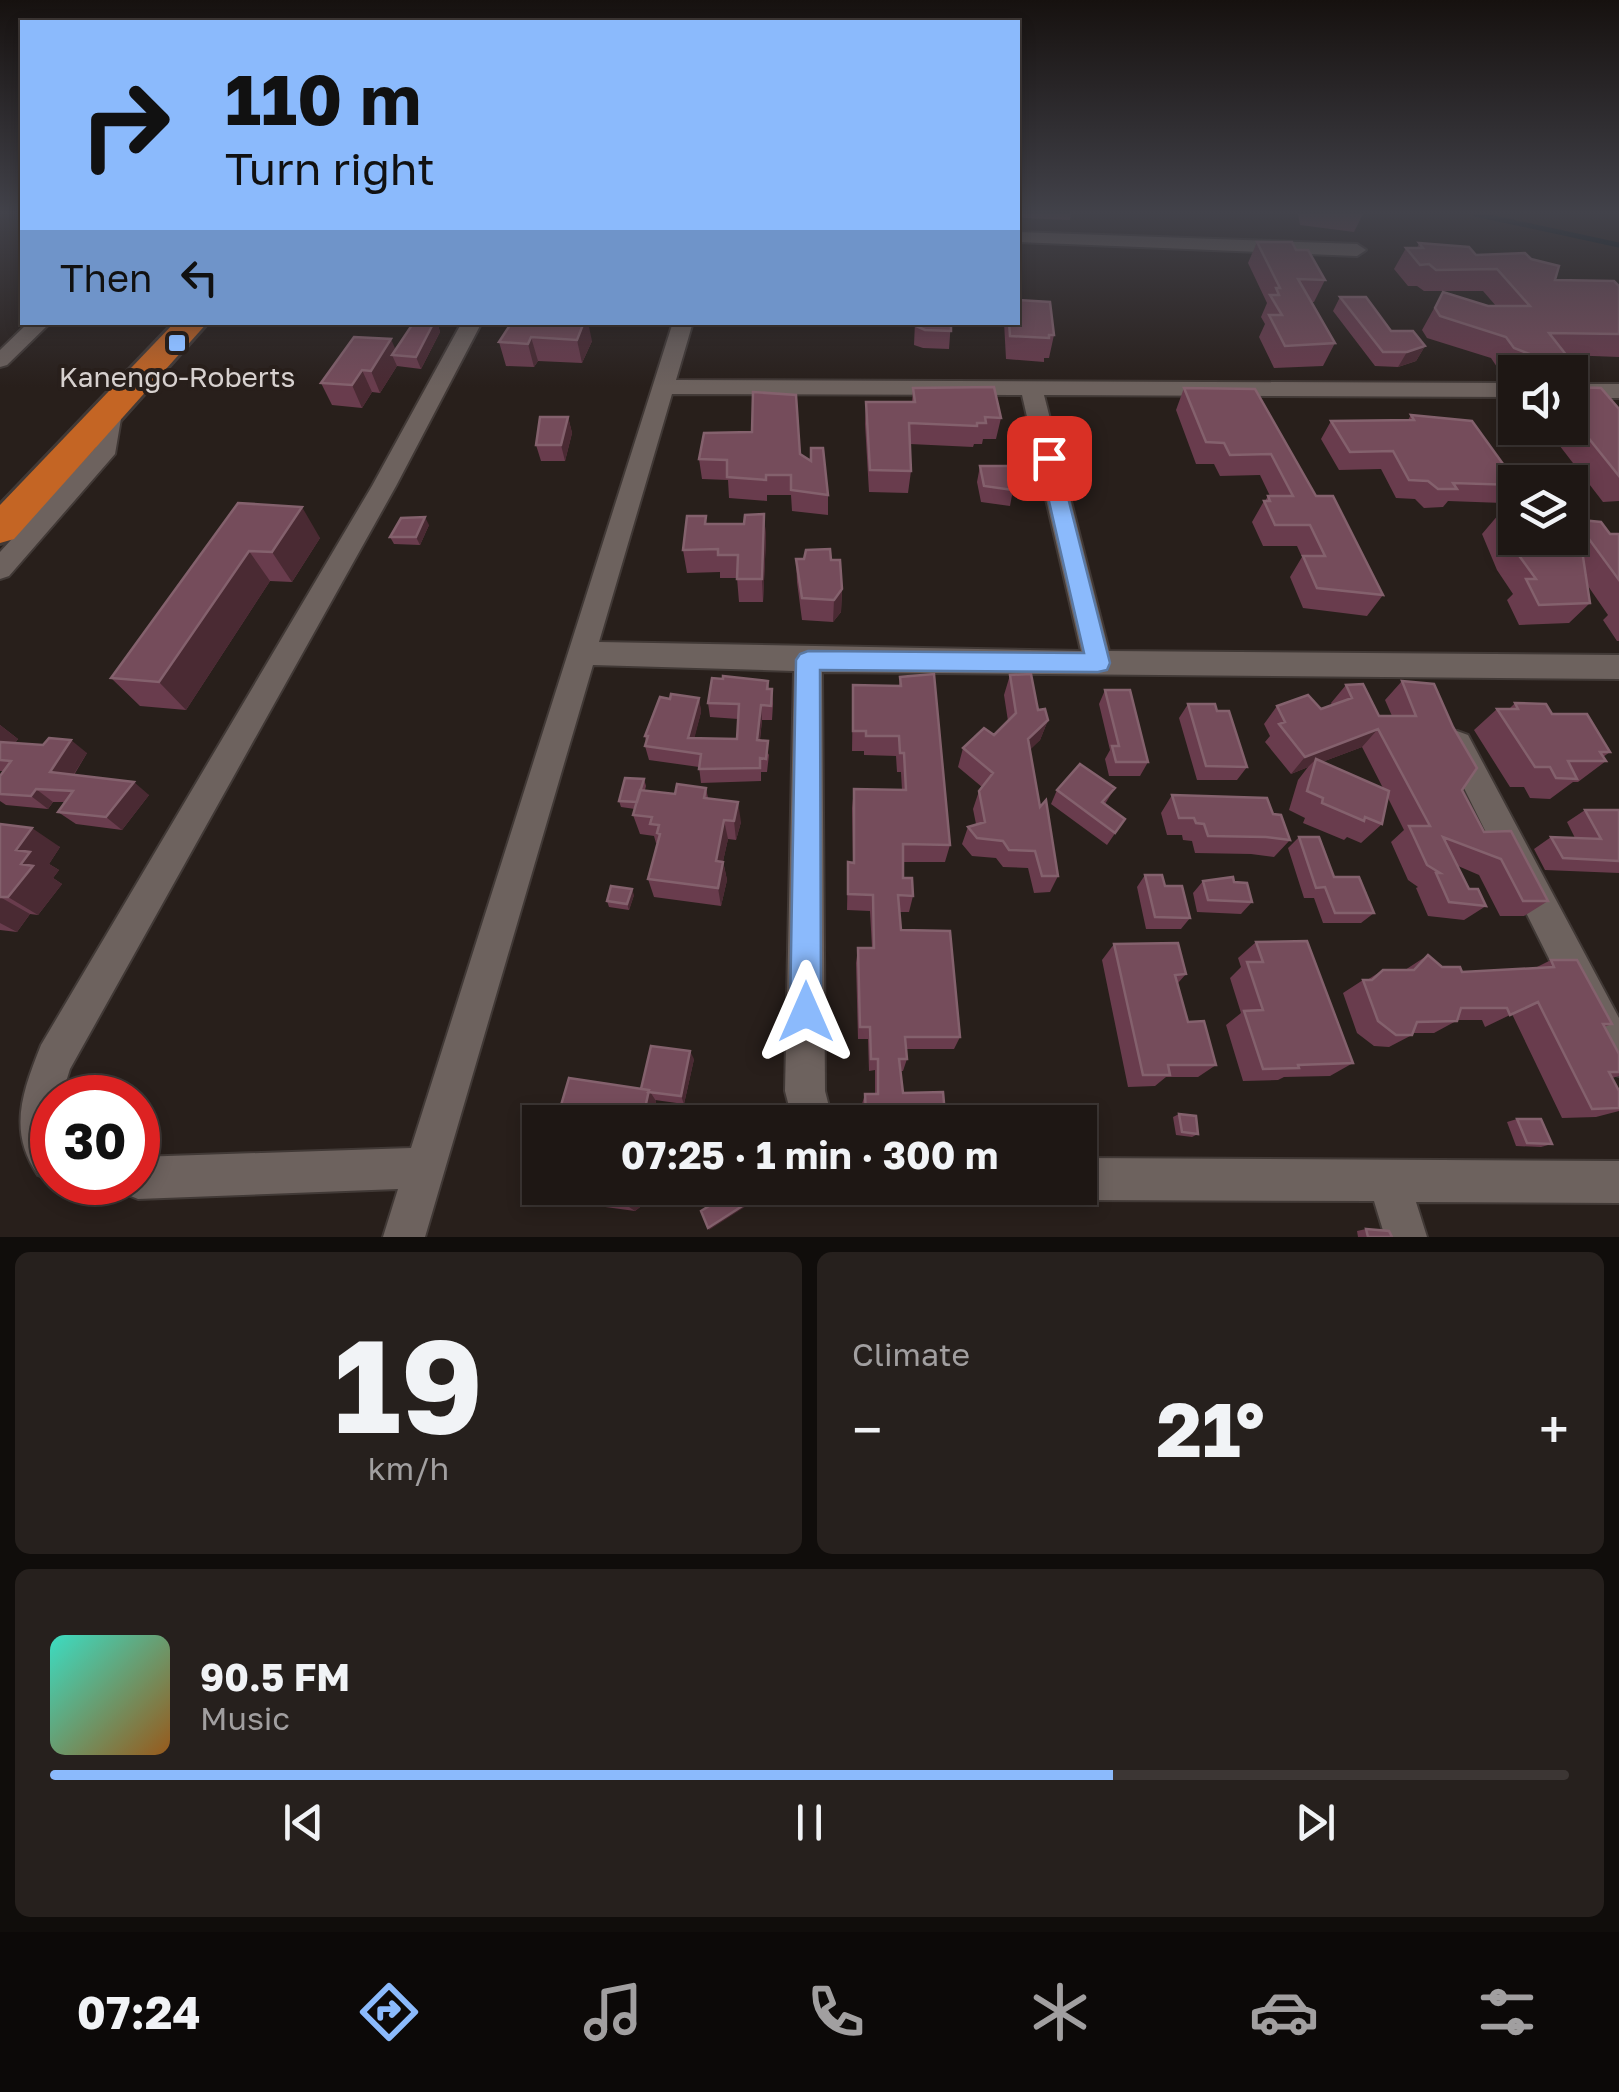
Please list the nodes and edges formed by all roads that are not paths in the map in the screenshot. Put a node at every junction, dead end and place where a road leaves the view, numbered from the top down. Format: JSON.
{"nodes":[{"id":1,"x":38,"y":325,"type":"edge"},
{"id":2,"x":169,"y":325,"type":"edge"},
{"id":3,"x":190,"y":325,"type":"edge"},
{"id":4,"x":470,"y":325,"type":"edge"},
{"id":5,"x":682,"y":325,"type":"edge"},
{"id":6,"x":0,"y":361,"type":"edge"},
{"id":7,"x":661,"y":386,"type":"junction"},
{"id":8,"x":1032,"y":389,"type":"junction"},
{"id":9,"x":1498,"y":390,"type":"edge"},
{"id":10,"x":1588,"y":390,"type":"edge"},
{"id":11,"x":1619,"y":391,"type":"edge"},
{"id":12,"x":112,"y":407,"type":"junction"},
{"id":13,"x":0,"y":502,"type":"edge"},
{"id":14,"x":0,"y":529,"type":"edge"},
{"id":15,"x":0,"y":569,"type":"edge"},
{"id":16,"x":583,"y":653,"type":"junction"},
{"id":17,"x":808,"y":660,"type":"junction"},
{"id":18,"x":1098,"y":663,"type":"junction"},
{"id":19,"x":1418,"y":667,"type":"junction"},
{"id":20,"x":1619,"y":667,"type":"edge"},
{"id":21,"x":1619,"y":1057,"type":"edge"},
{"id":22,"x":49,"y":1075,"type":"edge"},
{"id":23,"x":809,"y":1105,"type":"edge"},
{"id":24,"x":424,"y":1168,"type":"junction"},
{"id":25,"x":160,"y":1177,"type":"edge"},
{"id":26,"x":1097,"y":1178,"type":"edge"},
{"id":27,"x":1388,"y":1180,"type":"junction"},
{"id":28,"x":1619,"y":1182,"type":"edge"},
{"id":29,"x":404,"y":1237,"type":"edge"},
{"id":30,"x":1406,"y":1237,"type":"edge"}],
"edges":[{"from":1,"to":6,"type":"street"},
{"from":2,"to":13,"type":"highway"},
{"from":3,"to":12,"type":"highway"},
{"from":4,"to":22,"type":"street"},
{"from":5,"to":7,"type":"street"},
{"from":7,"to":8,"type":"street"},
{"from":7,"to":16,"type":"street"},
{"from":8,"to":9,"type":"street"},
{"from":8,"to":18,"type":"street"},
{"from":10,"to":11,"type":"street"},
{"from":12,"to":14,"type":"highway"},
{"from":12,"to":15,"type":"street"},
{"from":16,"to":17,"type":"street"},
{"from":16,"to":24,"type":"street"},
{"from":17,"to":18,"type":"street"},
{"from":17,"to":23,"type":"street"},
{"from":18,"to":19,"type":"street"},
{"from":19,"to":20,"type":"street"},
{"from":19,"to":21,"type":"street"},
{"from":24,"to":25,"type":"street"},
{"from":24,"to":29,"type":"street"},
{"from":26,"to":27,"type":"street"},
{"from":27,"to":28,"type":"street"},
{"from":27,"to":30,"type":"street"}]}
